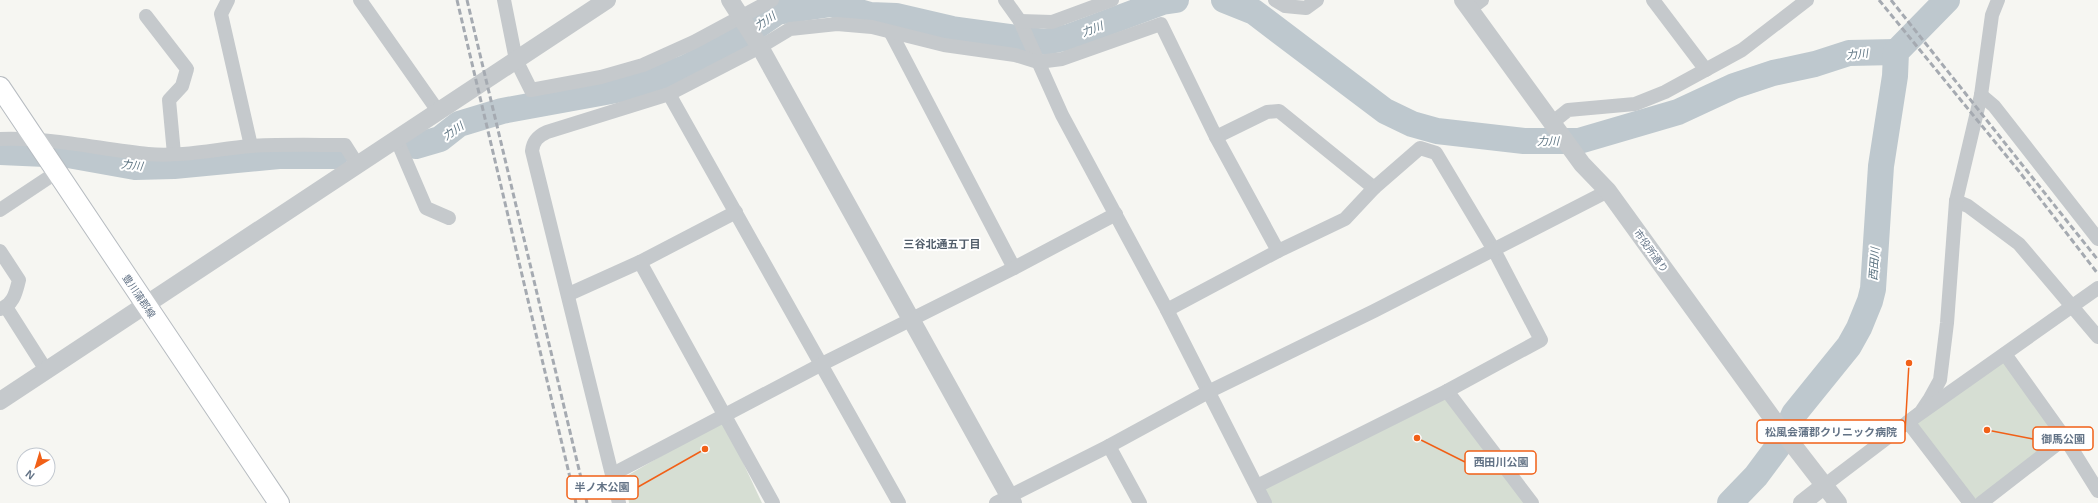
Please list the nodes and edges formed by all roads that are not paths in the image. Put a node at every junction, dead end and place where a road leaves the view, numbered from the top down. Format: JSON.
{"nodes":[{"id":1,"x":228,"y":0,"type":"edge"},
{"id":2,"x":360,"y":0,"type":"edge"},
{"id":3,"x":504,"y":0,"type":"edge"},
{"id":4,"x":607,"y":0,"type":"edge"},
{"id":5,"x":730,"y":0,"type":"edge"},
{"id":6,"x":772,"y":0,"type":"edge"},
{"id":7,"x":1005,"y":0,"type":"edge"},
{"id":8,"x":1112,"y":0,"type":"edge"},
{"id":9,"x":1276,"y":0,"type":"edge"},
{"id":10,"x":1653,"y":0,"type":"edge"},
{"id":11,"x":1807,"y":0,"type":"edge"},
{"id":12,"x":1998,"y":0,"type":"edge"},
{"id":13,"x":1308,"y":3,"type":"edge"},
{"id":14,"x":1471,"y":3,"type":"edge"},
{"id":15,"x":146,"y":16,"type":"dead end"},
{"id":16,"x":742,"y":18,"type":"junction"},
{"id":17,"x":1021,"y":24,"type":"junction"},
{"id":18,"x":892,"y":33,"type":"junction"},
{"id":19,"x":760,"y":47,"type":"junction"},
{"id":20,"x":1036,"y":58,"type":"junction"},
{"id":21,"x":516,"y":60,"type":"junction"},
{"id":22,"x":1706,"y":70,"type":"junction"},
{"id":23,"x":0,"y":87,"type":"edge"},
{"id":24,"x":669,"y":94,"type":"junction"},
{"id":25,"x":1980,"y":95,"type":"junction"},
{"id":26,"x":438,"y":111,"type":"junction"},
{"id":27,"x":1554,"y":122,"type":"junction"},
{"id":28,"x":396,"y":138,"type":"junction"},
{"id":29,"x":1216,"y":138,"type":"junction"},
{"id":30,"x":0,"y":139,"type":"edge"},
{"id":31,"x":37,"y":143,"type":"junction"},
{"id":32,"x":251,"y":146,"type":"junction"},
{"id":33,"x":174,"y":154,"type":"junction"},
{"id":34,"x":357,"y":164,"type":"junction"},
{"id":35,"x":54,"y":167,"type":"junction"},
{"id":36,"x":1374,"y":188,"type":"junction"},
{"id":37,"x":1608,"y":191,"type":"junction"},
{"id":38,"x":1956,"y":201,"type":"junction"},
{"id":39,"x":0,"y":210,"type":"edge"},
{"id":40,"x":736,"y":212,"type":"junction"},
{"id":41,"x":1116,"y":214,"type":"junction"},
{"id":42,"x":449,"y":218,"type":"dead end"},
{"id":43,"x":2098,"y":239,"type":"edge"},
{"id":44,"x":1278,"y":250,"type":"junction"},
{"id":45,"x":1494,"y":250,"type":"junction"},
{"id":46,"x":0,"y":251,"type":"edge"},
{"id":47,"x":640,"y":262,"type":"junction"},
{"id":48,"x":1014,"y":268,"type":"junction"},
{"id":49,"x":2098,"y":288,"type":"edge"},
{"id":50,"x":568,"y":294,"type":"junction"},
{"id":51,"x":145,"y":305,"type":"junction"},
{"id":52,"x":2072,"y":305,"type":"junction"},
{"id":53,"x":3,"y":308,"type":"edge"},
{"id":54,"x":1167,"y":310,"type":"junction"},
{"id":55,"x":911,"y":320,"type":"junction"},
{"id":56,"x":2098,"y":337,"type":"edge"},
{"id":57,"x":2005,"y":354,"type":"junction"},
{"id":58,"x":822,"y":364,"type":"junction"},
{"id":59,"x":46,"y":370,"type":"junction"},
{"id":60,"x":1210,"y":391,"type":"junction"},
{"id":61,"x":1447,"y":391,"type":"junction"},
{"id":62,"x":0,"y":401,"type":"edge"},
{"id":63,"x":725,"y":415,"type":"junction"},
{"id":64,"x":1908,"y":422,"type":"junction"},
{"id":65,"x":2065,"y":438,"type":"junction"},
{"id":66,"x":1109,"y":446,"type":"junction"},
{"id":67,"x":613,"y":474,"type":"junction"},
{"id":68,"x":1820,"y":480,"type":"junction"},
{"id":69,"x":1257,"y":486,"type":"junction"},
{"id":70,"x":2098,"y":490,"type":"edge"},
{"id":71,"x":1006,"y":501,"type":"edge"},
{"id":72,"x":279,"y":503,"type":"edge"},
{"id":73,"x":619,"y":503,"type":"edge"},
{"id":74,"x":773,"y":503,"type":"edge"},
{"id":75,"x":899,"y":503,"type":"edge"},
{"id":76,"x":1140,"y":503,"type":"edge"},
{"id":77,"x":1265,"y":503,"type":"edge"},
{"id":78,"x":1532,"y":503,"type":"edge"},
{"id":79,"x":1802,"y":503,"type":"edge"},
{"id":80,"x":1838,"y":503,"type":"edge"},
{"id":81,"x":1970,"y":503,"type":"edge"},
{"id":82,"x":1981,"y":503,"type":"edge"}],
"edges":[{"from":1,"to":32,"type":"street"},
{"from":2,"to":26,"type":"street"},
{"from":3,"to":21,"type":"street"},
{"from":4,"to":21,"type":"street"},
{"from":5,"to":16,"type":"street"},
{"from":6,"to":16,"type":"street"},
{"from":7,"to":17,"type":"street"},
{"from":8,"to":17,"type":"street"},
{"from":9,"to":13,"type":"street"},
{"from":10,"to":22,"type":"street"},
{"from":11,"to":22,"type":"street"},
{"from":12,"to":25,"type":"street"},
{"from":14,"to":27,"type":"street","name":"市役所通り"},
{"from":15,"to":33,"type":"street"},
{"from":16,"to":19,"type":"street"},
{"from":16,"to":21,"type":"street"},
{"from":17,"to":20,"type":"street"},
{"from":18,"to":19,"type":"street"},
{"from":18,"to":20,"type":"street"},
{"from":18,"to":48,"type":"street"},
{"from":19,"to":24,"type":"street"},
{"from":19,"to":55,"type":"street"},
{"from":20,"to":29,"type":"street"},
{"from":20,"to":41,"type":"street"},
{"from":21,"to":26,"type":"street"},
{"from":22,"to":27,"type":"street"},
{"from":23,"to":31,"type":"main road","name":"豊川蒲郡線"},
{"from":24,"to":40,"type":"street"},
{"from":24,"to":50,"type":"street"},
{"from":25,"to":38,"type":"street"},
{"from":25,"to":43,"type":"street"},
{"from":26,"to":28,"type":"street"},
{"from":27,"to":37,"type":"street","name":"市役所通り"},
{"from":28,"to":34,"type":"street"},
{"from":28,"to":42,"type":"street"},
{"from":29,"to":36,"type":"street"},
{"from":29,"to":44,"type":"street"},
{"from":30,"to":31,"type":"street"},
{"from":31,"to":33,"type":"street"},
{"from":31,"to":35,"type":"main road","name":"豊川蒲郡線"},
{"from":32,"to":33,"type":"street"},
{"from":32,"to":34,"type":"street"},
{"from":34,"to":51,"type":"street"},
{"from":35,"to":39,"type":"street"},
{"from":35,"to":51,"type":"main road","name":"豊川蒲郡線"},
{"from":36,"to":44,"type":"street"},
{"from":36,"to":45,"type":"street"},
{"from":37,"to":45,"type":"street"},
{"from":37,"to":68,"type":"street","name":"市役所通り"},
{"from":38,"to":52,"type":"street"},
{"from":38,"to":64,"type":"street"},
{"from":40,"to":47,"type":"street"},
{"from":40,"to":58,"type":"street"},
{"from":41,"to":48,"type":"street"},
{"from":41,"to":54,"type":"street"},
{"from":44,"to":54,"type":"street"},
{"from":45,"to":60,"type":"street"},
{"from":45,"to":61,"type":"street"},
{"from":46,"to":53,"type":"street"},
{"from":47,"to":50,"type":"street"},
{"from":47,"to":63,"type":"street"},
{"from":48,"to":55,"type":"street"},
{"from":49,"to":52,"type":"street"},
{"from":50,"to":67,"type":"street"},
{"from":51,"to":59,"type":"street"},
{"from":51,"to":72,"type":"main road","name":"豊川蒲郡線"},
{"from":52,"to":56,"type":"street"},
{"from":52,"to":57,"type":"street"},
{"from":53,"to":59,"type":"street"},
{"from":54,"to":60,"type":"street"},
{"from":55,"to":58,"type":"street"},
{"from":55,"to":71,"type":"street"},
{"from":57,"to":64,"type":"street"},
{"from":57,"to":65,"type":"street"},
{"from":58,"to":63,"type":"street"},
{"from":58,"to":75,"type":"street"},
{"from":59,"to":62,"type":"street"},
{"from":60,"to":66,"type":"street"},
{"from":60,"to":69,"type":"street"},
{"from":61,"to":69,"type":"street"},
{"from":61,"to":78,"type":"street"},
{"from":63,"to":67,"type":"street"},
{"from":63,"to":74,"type":"street"},
{"from":64,"to":68,"type":"street"},
{"from":64,"to":81,"type":"street"},
{"from":65,"to":70,"type":"street"},
{"from":65,"to":82,"type":"street"},
{"from":66,"to":71,"type":"street"},
{"from":66,"to":76,"type":"street"},
{"from":67,"to":73,"type":"street"},
{"from":68,"to":79,"type":"street"},
{"from":68,"to":80,"type":"street","name":"市役所通り"},
{"from":69,"to":77,"type":"street"}]}
